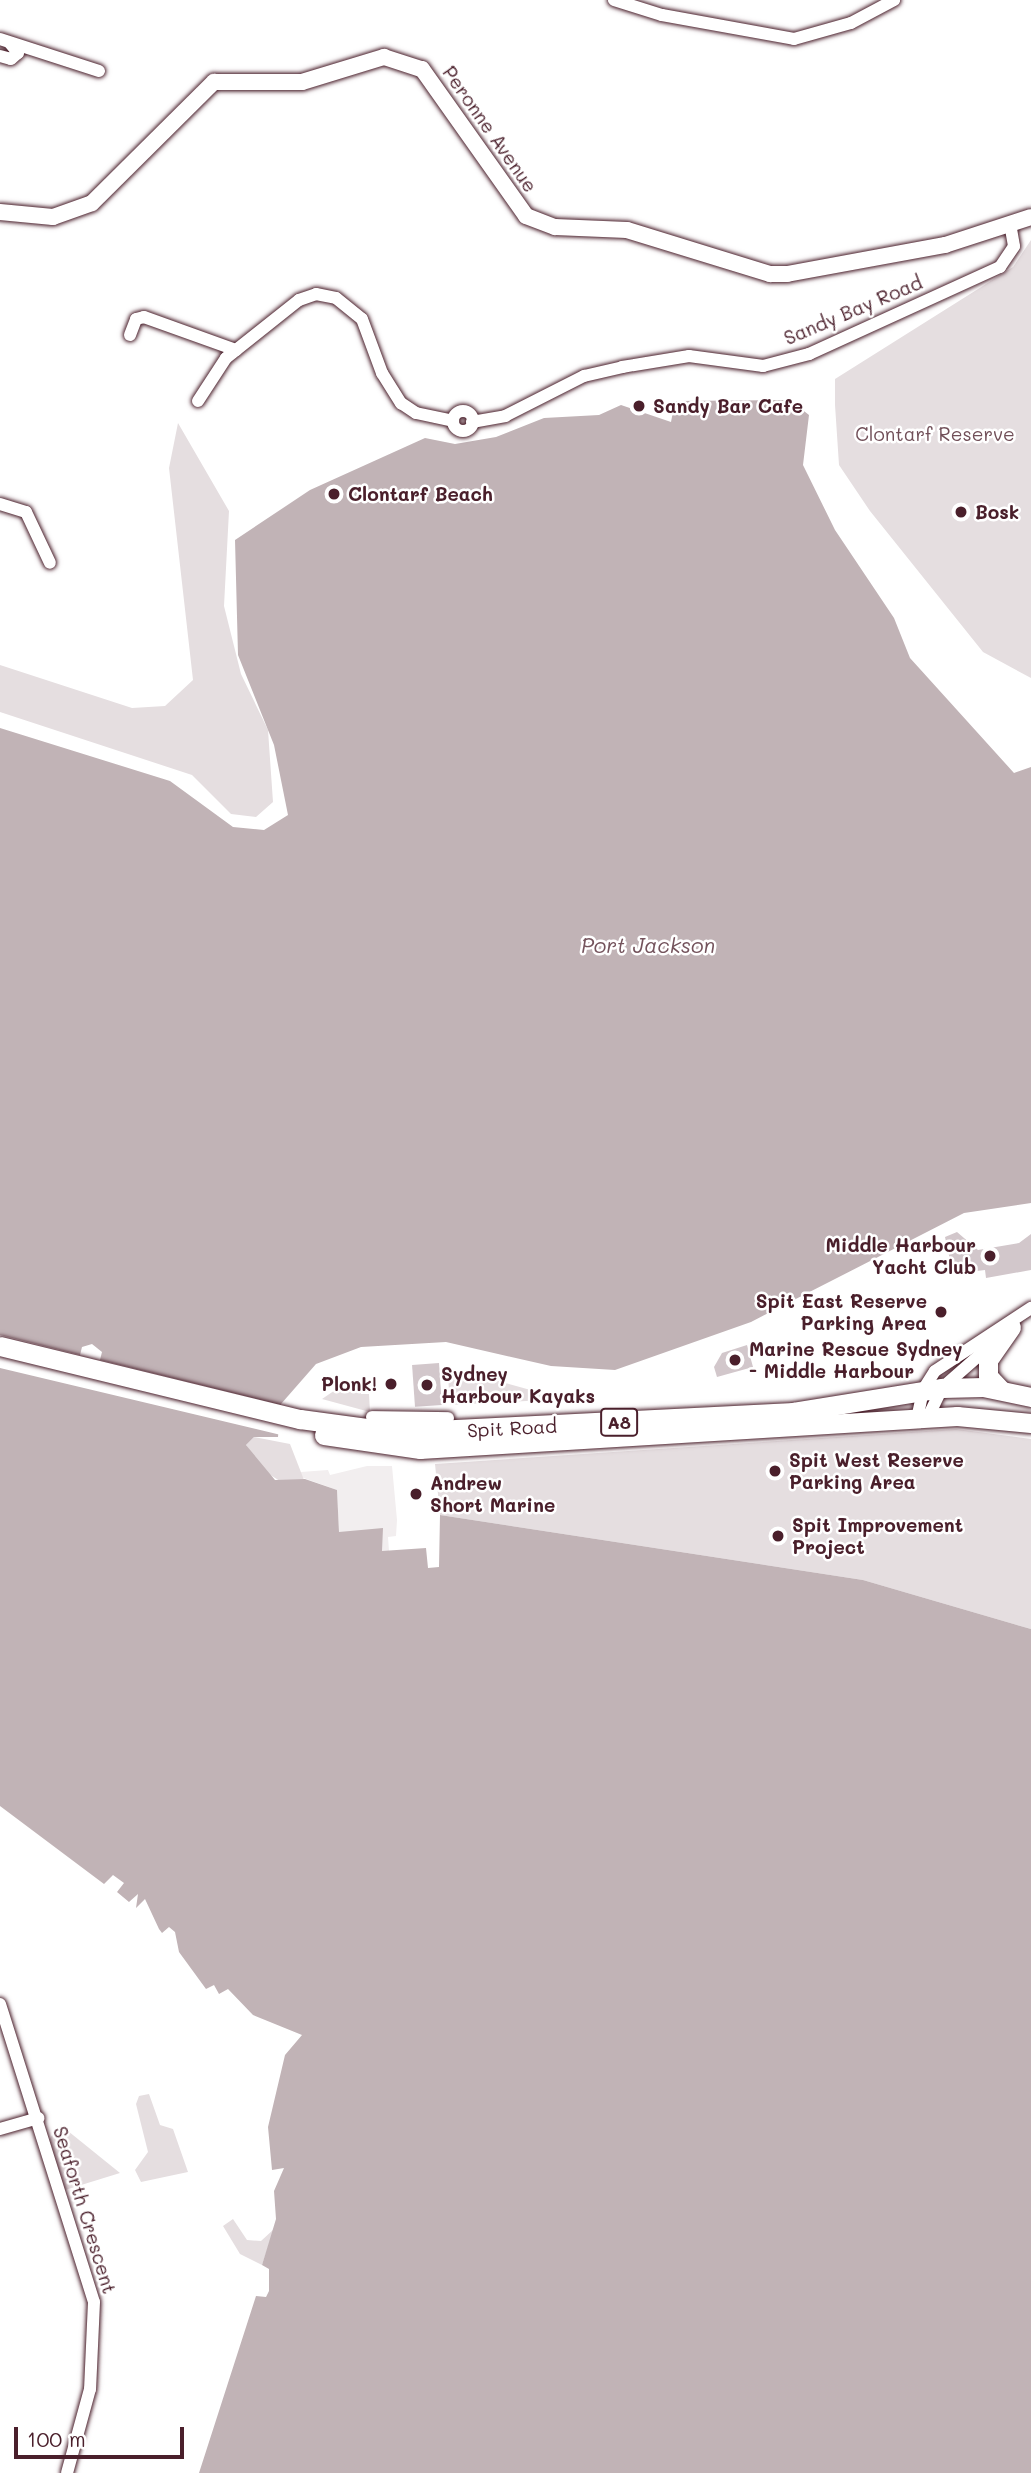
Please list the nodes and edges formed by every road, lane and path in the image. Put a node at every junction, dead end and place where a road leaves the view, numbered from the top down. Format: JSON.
{"nodes":[{"id":1,"x":614,"y":0,"type":"edge"},
{"id":2,"x":894,"y":0,"type":"edge"},
{"id":3,"x":5,"y":40,"type":"edge"},
{"id":4,"x":0,"y":56,"type":"edge"},
{"id":5,"x":99,"y":71,"type":"dead end"},
{"id":6,"x":0,"y":212,"type":"edge"},
{"id":7,"x":1031,"y":217,"type":"edge"},
{"id":8,"x":1010,"y":224,"type":"junction"},
{"id":9,"x":130,"y":335,"type":"dead end"},
{"id":10,"x":236,"y":350,"type":"junction"},
{"id":11,"x":198,"y":401,"type":"dead end"},
{"id":12,"x":0,"y":504,"type":"edge"},
{"id":13,"x":50,"y":563,"type":"dead end"},
{"id":14,"x":1024,"y":1314,"type":"edge"},
{"id":15,"x":0,"y":1346,"type":"edge"},
{"id":16,"x":0,"y":1357,"type":"edge"},
{"id":17,"x":932,"y":1389,"type":"junction"},
{"id":18,"x":1001,"y":1390,"type":"junction"},
{"id":19,"x":1031,"y":1397,"type":"edge"},
{"id":20,"x":372,"y":1417,"type":"dead end"},
{"id":21,"x":448,"y":1418,"type":"dead end"},
{"id":22,"x":922,"y":1419,"type":"junction"},
{"id":23,"x":1031,"y":1423,"type":"edge"},
{"id":24,"x":299,"y":1424,"type":"junction"},
{"id":25,"x":0,"y":2004,"type":"edge"},
{"id":26,"x":38,"y":2118,"type":"junction"},
{"id":27,"x":0,"y":2129,"type":"edge"},
{"id":28,"x":67,"y":2473,"type":"edge"}],
"edges":[{"from":1,"to":2,"type":"street"},
{"from":3,"to":4,"type":"street"},
{"from":3,"to":5,"type":"street"},
{"from":6,"to":8,"type":"street","name":"Peronne Avenue"},
{"from":7,"to":8,"type":"street","name":"Peronne Avenue"},
{"from":8,"to":10,"type":"street","name":"Sandy Bay Road"},
{"from":9,"to":10,"type":"street"},
{"from":10,"to":11,"type":"street"},
{"from":12,"to":13,"type":"street"},
{"from":14,"to":17,"type":"street"},
{"from":14,"to":17,"type":"street"},
{"from":14,"to":18,"type":"highway"},
{"from":15,"to":24,"type":"highway","name":"Spit Road","number":"A8"},
{"from":16,"to":24,"type":"highway","name":"Spit Road","number":"A8"},
{"from":17,"to":18,"type":"highway","name":"Spit Road","number":"A8"},
{"from":17,"to":22,"type":"street"},
{"from":17,"to":22,"type":"street"},
{"from":17,"to":24,"type":"highway","name":"Spit Road","number":"A8"},
{"from":18,"to":19,"type":"highway","name":"Spit Road","number":"A8"},
{"from":20,"to":21,"type":"street"},
{"from":22,"to":23,"type":"highway","name":"Spit Road","number":"A8"},
{"from":22,"to":24,"type":"highway","name":"Spit Road","number":"A8"},
{"from":25,"to":26,"type":"street","name":"Seaforth Crescent"},
{"from":26,"to":27,"type":"street"},
{"from":26,"to":28,"type":"street","name":"Seaforth Crescent"}]}
